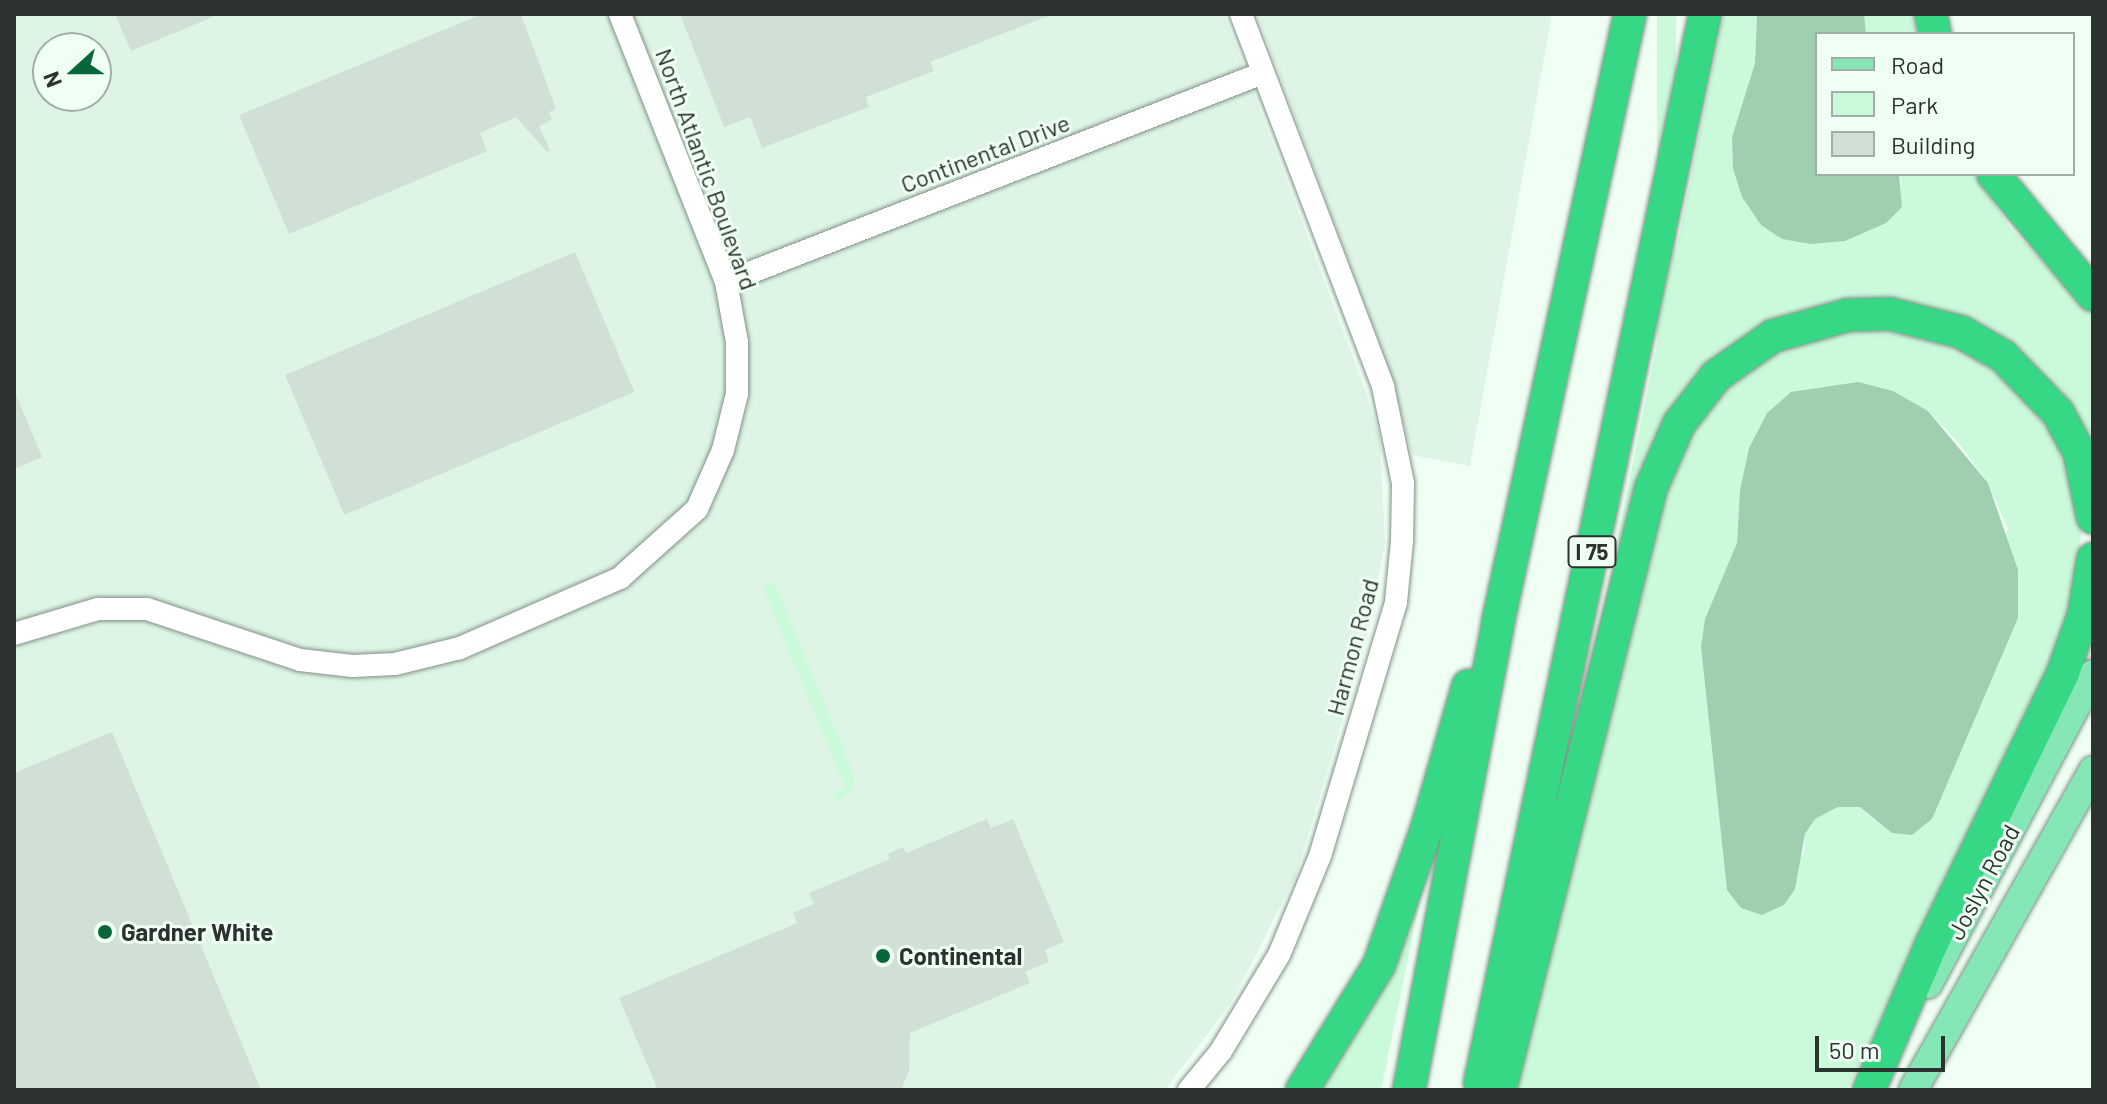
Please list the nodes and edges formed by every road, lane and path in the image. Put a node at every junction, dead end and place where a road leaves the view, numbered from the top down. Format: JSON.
{"nodes":[{"id":1,"x":620,"y":14,"type":"edge"},
{"id":2,"x":1241,"y":14,"type":"edge"},
{"id":3,"x":1630,"y":14,"type":"edge"},
{"id":4,"x":1705,"y":14,"type":"edge"},
{"id":5,"x":1263,"y":73,"type":"junction"},
{"id":6,"x":1995,"y":176,"type":"edge"},
{"id":7,"x":726,"y":282,"type":"junction"},
{"id":8,"x":2093,"y":295,"type":"edge"},
{"id":9,"x":2093,"y":518,"type":"edge"},
{"id":10,"x":2093,"y":559,"type":"edge"},
{"id":11,"x":1498,"y":622,"type":"junction"},
{"id":12,"x":14,"y":634,"type":"edge"},
{"id":13,"x":2093,"y":674,"type":"edge"},
{"id":14,"x":2093,"y":770,"type":"edge"},
{"id":15,"x":1189,"y":1090,"type":"edge"},
{"id":16,"x":1302,"y":1090,"type":"edge"},
{"id":17,"x":1409,"y":1090,"type":"edge"},
{"id":18,"x":1478,"y":1090,"type":"edge"},
{"id":19,"x":1500,"y":1090,"type":"edge"},
{"id":20,"x":1871,"y":1090,"type":"edge"},
{"id":21,"x":1913,"y":1090,"type":"edge"}],
"edges":[{"from":1,"to":7,"type":"street","name":"North Atlantic Boulevard"},
{"from":2,"to":5,"type":"street","name":"Harmon Road"},
{"from":3,"to":11,"type":"highway"},
{"from":4,"to":18,"type":"highway","number":"I 75"},
{"from":5,"to":7,"type":"street","name":"Continental Drive"},
{"from":5,"to":15,"type":"street","name":"Harmon Road"},
{"from":6,"to":8,"type":"highway"},
{"from":7,"to":12,"type":"street","name":"North Atlantic Boulevard"},
{"from":9,"to":19,"type":"highway"},
{"from":10,"to":20,"type":"highway"},
{"from":11,"to":16,"type":"highway"},
{"from":11,"to":17,"type":"highway"},
{"from":13,"to":20,"type":"main road","name":"Joslyn Road"},
{"from":14,"to":21,"type":"main road","name":"Joslyn Road"}]}
